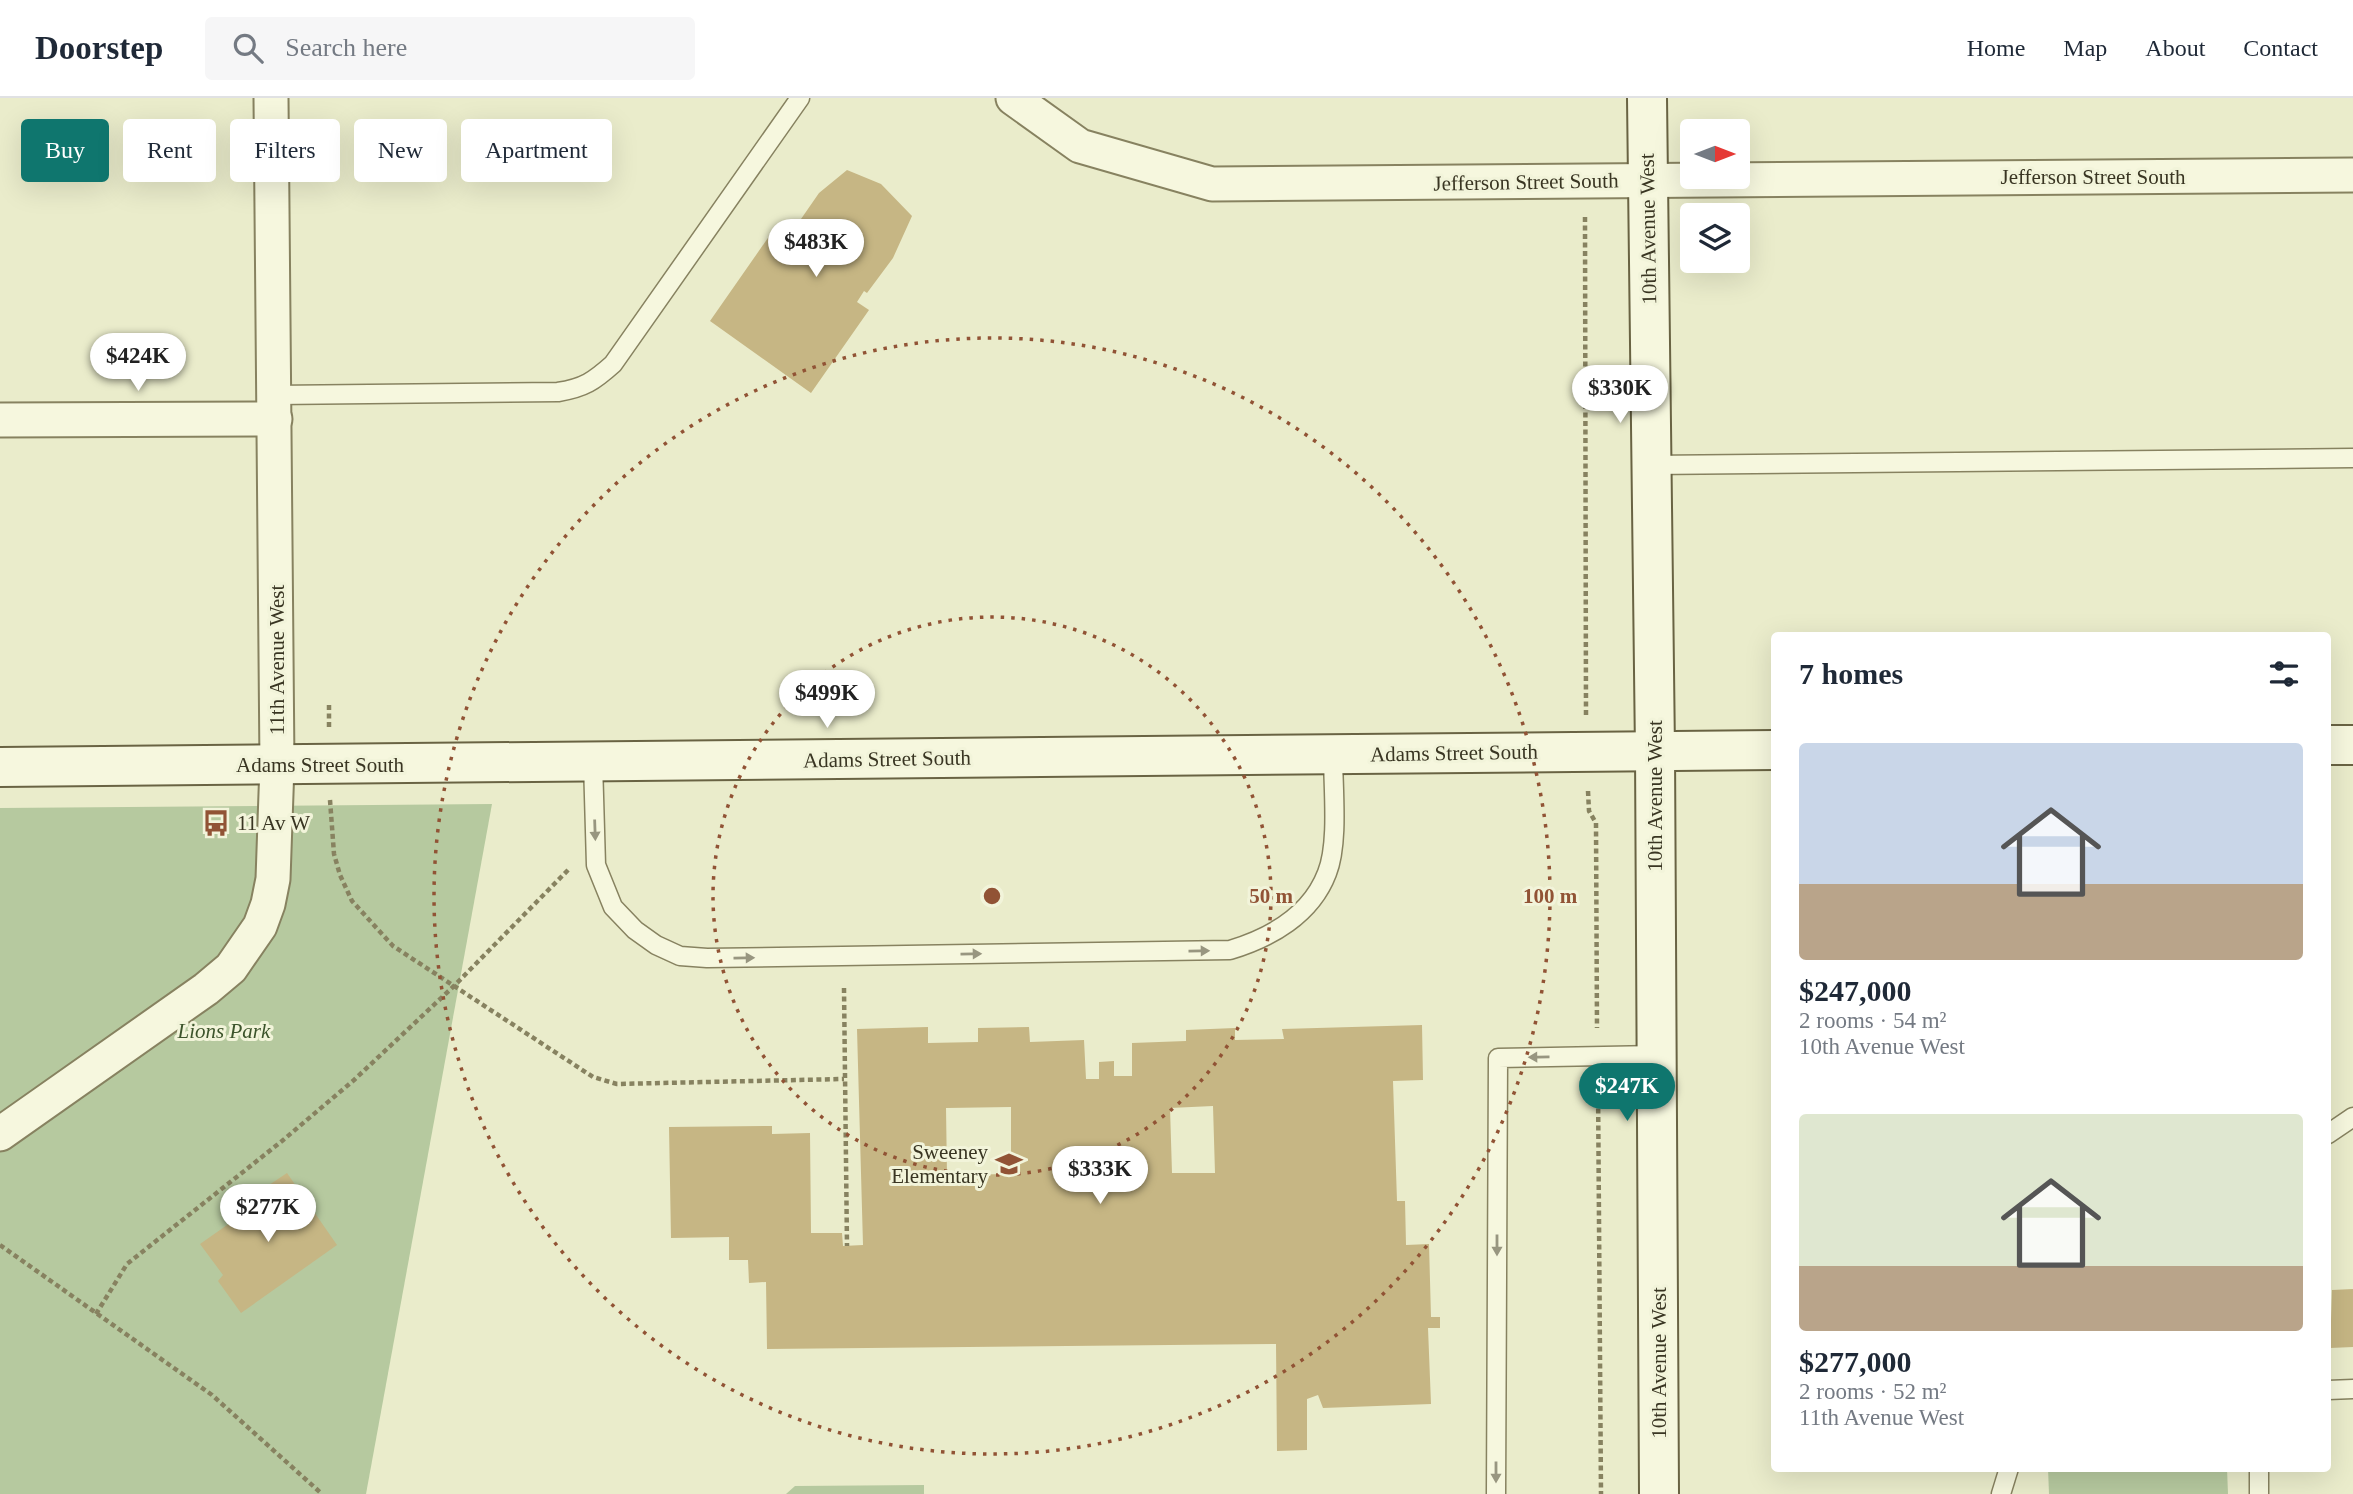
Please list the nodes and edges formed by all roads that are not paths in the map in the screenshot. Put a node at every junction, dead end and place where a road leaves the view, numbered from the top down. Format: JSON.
{"nodes":[{"id":1,"x":271,"y":98,"type":"edge"},
{"id":2,"x":800,"y":98,"type":"edge"},
{"id":3,"x":1013,"y":98,"type":"edge"},
{"id":4,"x":1647,"y":98,"type":"edge"},
{"id":5,"x":2353,"y":175,"type":"edge"},
{"id":6,"x":1647,"y":180,"type":"junction"},
{"id":7,"x":275,"y":407,"type":"junction"},
{"id":8,"x":0,"y":420,"type":"edge"},
{"id":9,"x":2353,"y":458,"type":"edge"},
{"id":10,"x":1650,"y":465,"type":"junction"},
{"id":11,"x":2331,"y":745,"type":"edge"},
{"id":12,"x":2353,"y":745,"type":"edge"},
{"id":13,"x":1771,"y":750,"type":"edge"},
{"id":14,"x":1655,"y":751,"type":"junction"},
{"id":15,"x":1333,"y":754,"type":"junction"},
{"id":16,"x":593,"y":762,"type":"junction"},
{"id":17,"x":277,"y":765,"type":"junction"},
{"id":18,"x":0,"y":766,"type":"edge"},
{"id":19,"x":1657,"y":1055,"type":"junction"},
{"id":20,"x":2353,"y":1117,"type":"edge"},
{"id":21,"x":2331,"y":1132,"type":"edge"},
{"id":22,"x":0,"y":1135,"type":"edge"},
{"id":23,"x":2353,"y":1389,"type":"edge"},
{"id":24,"x":2331,"y":1390,"type":"edge"},
{"id":25,"x":2008,"y":1472,"type":"edge"},
{"id":26,"x":2259,"y":1472,"type":"edge"},
{"id":27,"x":1496,"y":1494,"type":"edge"},
{"id":28,"x":1660,"y":1494,"type":"edge"},
{"id":29,"x":2001,"y":1494,"type":"edge"},
{"id":30,"x":2259,"y":1494,"type":"edge"}],
"edges":[{"from":1,"to":7,"type":"street","name":"11th Avenue West"},
{"from":2,"to":7,"type":"lane"},
{"from":3,"to":6,"type":"street","name":"Jefferson Street South"},
{"from":4,"to":6,"type":"street","name":"10th Avenue West"},
{"from":5,"to":6,"type":"street","name":"Jefferson Street South"},
{"from":6,"to":10,"type":"street","name":"10th Avenue West"},
{"from":7,"to":8,"type":"street"},
{"from":7,"to":17,"type":"street","name":"11th Avenue West"},
{"from":9,"to":10,"type":"lane"},
{"from":10,"to":14,"type":"street","name":"10th Avenue West"},
{"from":11,"to":12,"type":"street"},
{"from":13,"to":14,"type":"street","name":"Adams Street South"},
{"from":14,"to":15,"type":"street","name":"Adams Street South"},
{"from":14,"to":19,"type":"street","name":"10th Avenue West"},
{"from":15,"to":16,"type":"street","name":"Adams Street South"},
{"from":16,"to":15,"type":"lane","one_way":true},
{"from":16,"to":17,"type":"street","name":"Adams Street South"},
{"from":17,"to":18,"type":"street","name":"Adams Street South"},
{"from":17,"to":22,"type":"street","name":"11th Avenue West"},
{"from":19,"to":27,"type":"lane","one_way":true},
{"from":19,"to":28,"type":"street","name":"10th Avenue West"},
{"from":20,"to":21,"type":"lane"},
{"from":23,"to":24,"type":"lane"},
{"from":25,"to":29,"type":"lane"},
{"from":26,"to":30,"type":"lane"}]}
